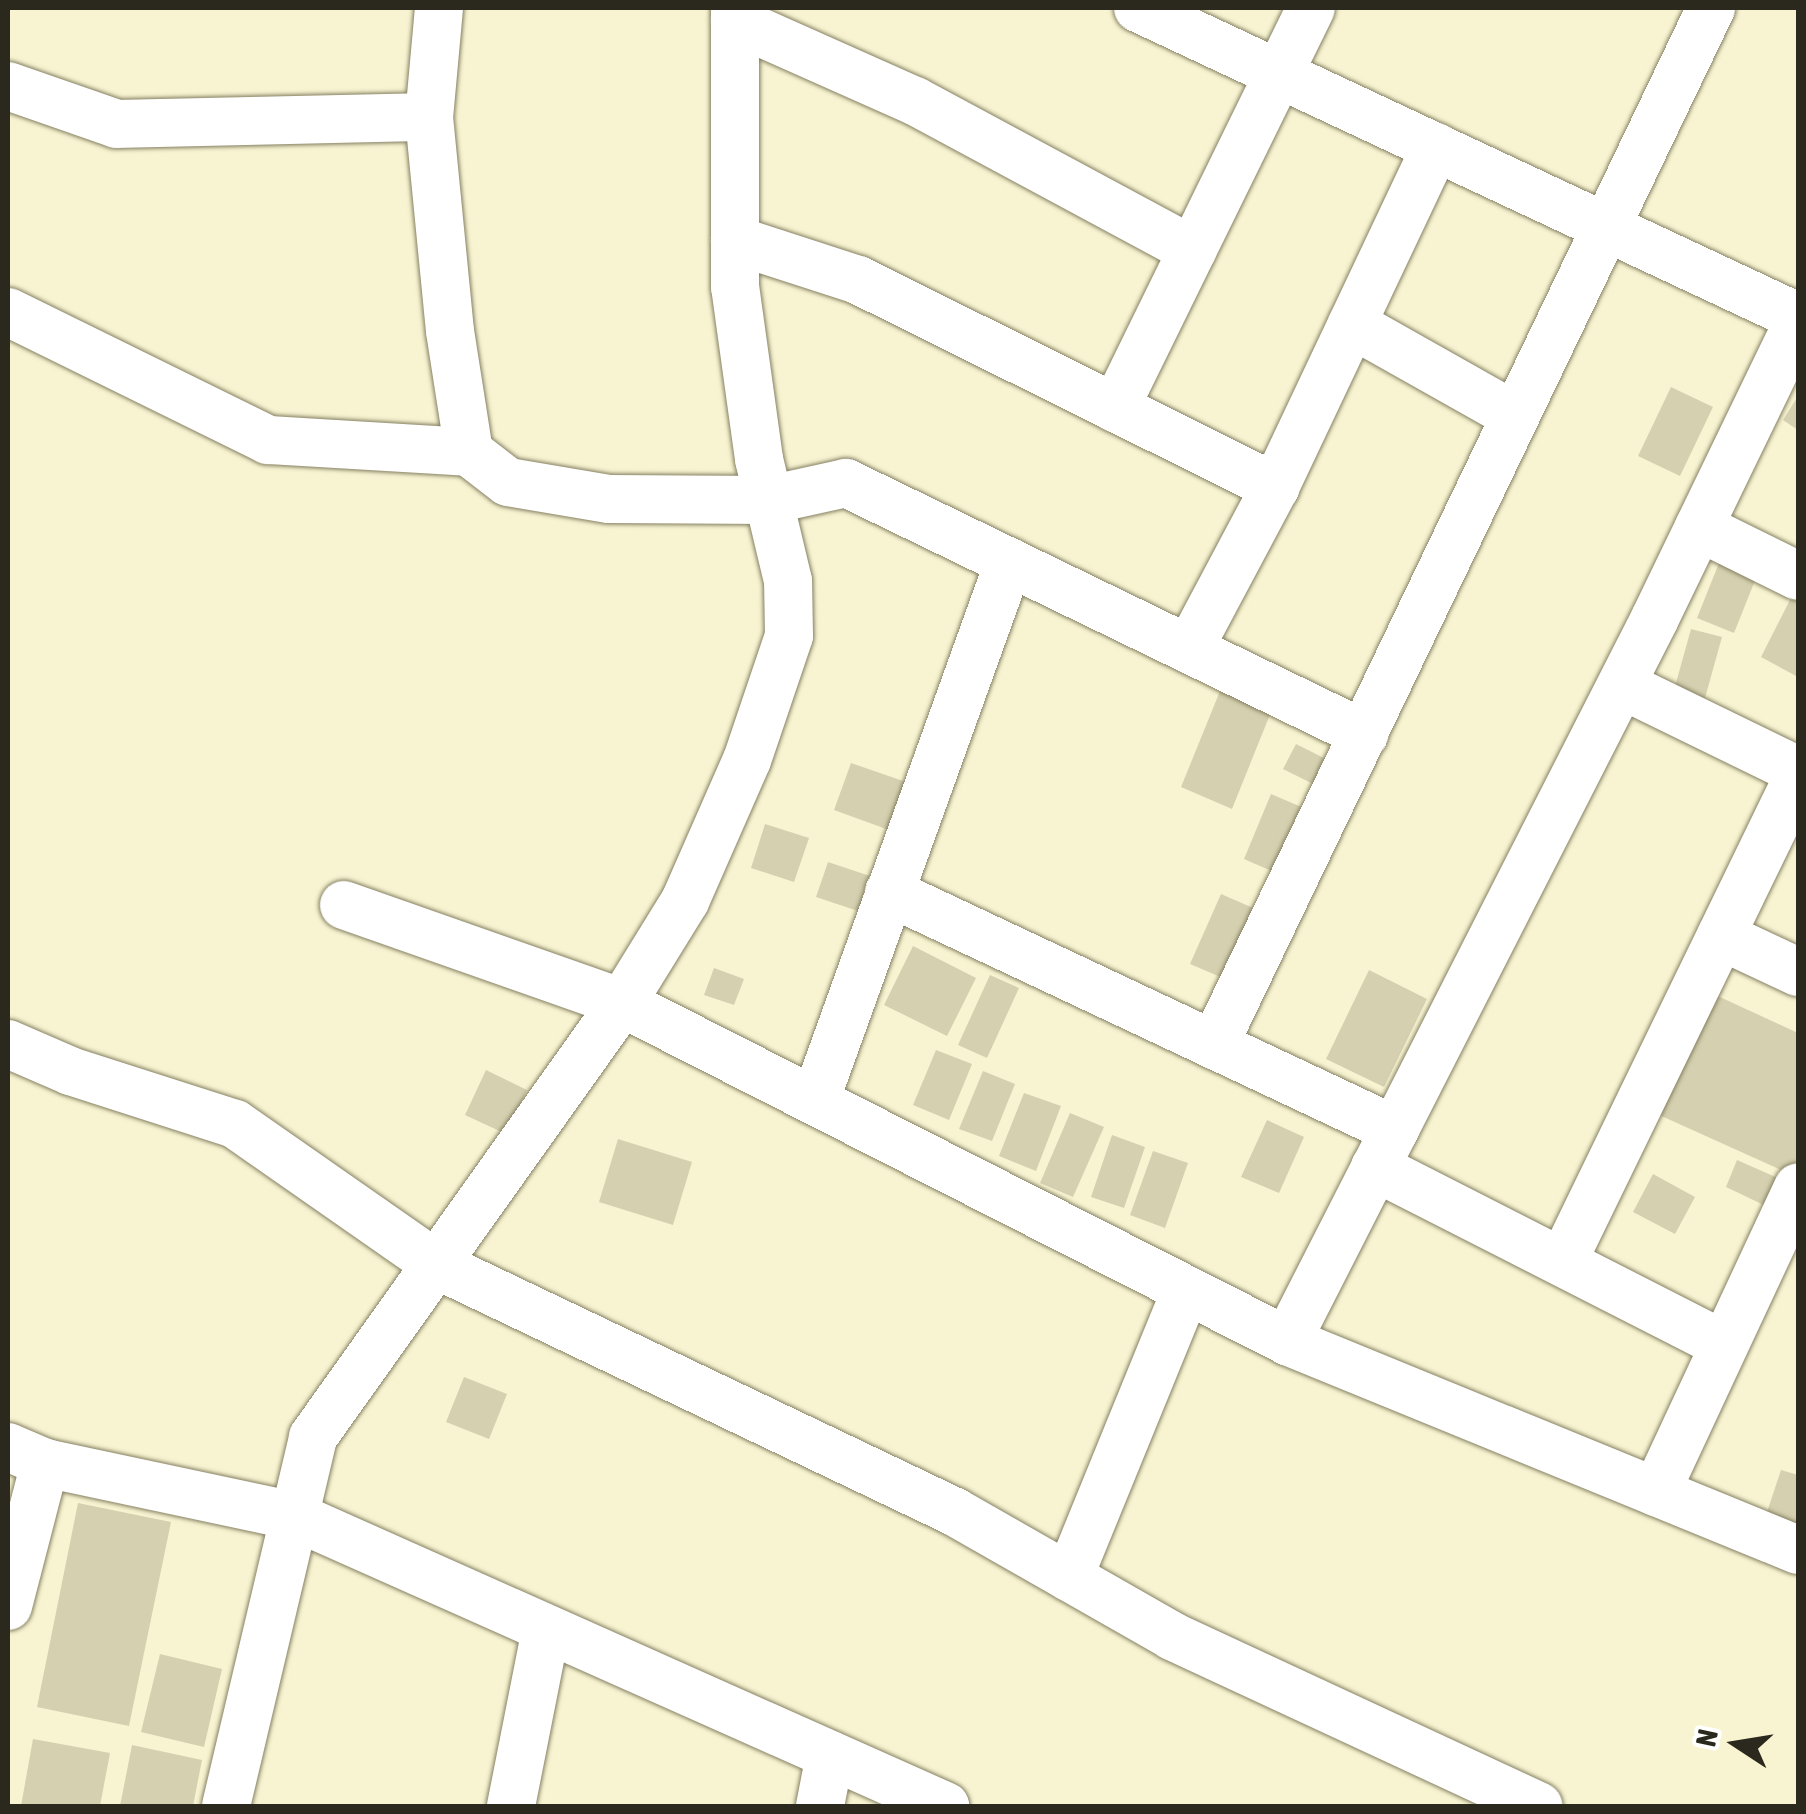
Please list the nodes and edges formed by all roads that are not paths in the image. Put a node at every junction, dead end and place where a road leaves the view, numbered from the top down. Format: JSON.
{"nodes":[{"id":1,"x":439,"y":8,"type":"edge"},
{"id":2,"x":1138,"y":8,"type":"edge"},
{"id":3,"x":1311,"y":8,"type":"edge"},
{"id":4,"x":1711,"y":8,"type":"edge"},
{"id":5,"x":735,"y":14,"type":"edge"},
{"id":6,"x":1279,"y":74,"type":"junction"},
{"id":7,"x":8,"y":86,"type":"edge"},
{"id":8,"x":429,"y":117,"type":"junction"},
{"id":9,"x":1436,"y":147,"type":"junction"},
{"id":10,"x":1605,"y":226,"type":"junction"},
{"id":11,"x":735,"y":240,"type":"junction"},
{"id":12,"x":1192,"y":250,"type":"junction"},
{"id":13,"x":8,"y":312,"type":"edge"},
{"id":14,"x":1798,"y":319,"type":"edge"},
{"id":15,"x":1352,"y":324,"type":"junction"},
{"id":16,"x":1114,"y":408,"type":"junction"},
{"id":17,"x":1516,"y":416,"type":"junction"},
{"id":18,"x":469,"y":452,"type":"junction"},
{"id":19,"x":1275,"y":487,"type":"junction"},
{"id":20,"x":769,"y":500,"type":"junction"},
{"id":21,"x":1699,"y":527,"type":"junction"},
{"id":22,"x":1009,"y":562,"type":"junction"},
{"id":23,"x":1798,"y":576,"type":"edge"},
{"id":24,"x":1189,"y":649,"type":"junction"},
{"id":25,"x":1622,"y":685,"type":"junction"},
{"id":26,"x":1364,"y":734,"type":"junction"},
{"id":27,"x":1798,"y":774,"type":"edge"},
{"id":28,"x":889,"y":892,"type":"junction"},
{"id":29,"x":344,"y":905,"type":"dead end"},
{"id":30,"x":1721,"y":936,"type":"junction"},
{"id":31,"x":1798,"y":972,"type":"edge"},
{"id":32,"x":622,"y":1004,"type":"junction"},
{"id":33,"x":8,"y":1044,"type":"edge"},
{"id":34,"x":1214,"y":1045,"type":"junction"},
{"id":35,"x":815,"y":1101,"type":"junction"},
{"id":36,"x":1385,"y":1149,"type":"junction"},
{"id":37,"x":1798,"y":1188,"type":"edge"},
{"id":38,"x":1563,"y":1261,"type":"junction"},
{"id":39,"x":437,"y":1265,"type":"junction"},
{"id":40,"x":1186,"y":1290,"type":"junction"},
{"id":41,"x":1286,"y":1342,"type":"junction"},
{"id":42,"x":1723,"y":1344,"type":"junction"},
{"id":43,"x":26,"y":1455,"type":"edge"},
{"id":44,"x":1656,"y":1492,"type":"junction"},
{"id":45,"x":294,"y":1516,"type":"junction"},
{"id":46,"x":1798,"y":1550,"type":"edge"},
{"id":47,"x":1069,"y":1577,"type":"junction"},
{"id":48,"x":8,"y":1606,"type":"edge"},
{"id":49,"x":546,"y":1628,"type":"junction"},
{"id":50,"x":830,"y":1755,"type":"junction"},
{"id":51,"x":226,"y":1806,"type":"edge"},
{"id":52,"x":511,"y":1806,"type":"edge"},
{"id":53,"x":820,"y":1806,"type":"edge"},
{"id":54,"x":945,"y":1806,"type":"edge"},
{"id":55,"x":1538,"y":1806,"type":"edge"}],
"edges":[{"from":1,"to":8,"type":"street"},
{"from":2,"to":6,"type":"street"},
{"from":3,"to":6,"type":"street"},
{"from":4,"to":10,"type":"street"},
{"from":5,"to":11,"type":"street"},
{"from":5,"to":12,"type":"street"},
{"from":6,"to":9,"type":"street"},
{"from":6,"to":12,"type":"street"},
{"from":7,"to":8,"type":"street"},
{"from":8,"to":18,"type":"street"},
{"from":9,"to":10,"type":"street"},
{"from":9,"to":15,"type":"street"},
{"from":10,"to":14,"type":"street"},
{"from":10,"to":17,"type":"street"},
{"from":11,"to":16,"type":"street"},
{"from":11,"to":20,"type":"street"},
{"from":12,"to":16,"type":"street"},
{"from":13,"to":18,"type":"street"},
{"from":14,"to":21,"type":"street"},
{"from":15,"to":17,"type":"street"},
{"from":15,"to":19,"type":"street"},
{"from":16,"to":19,"type":"street"},
{"from":17,"to":26,"type":"street"},
{"from":18,"to":20,"type":"street"},
{"from":19,"to":24,"type":"street"},
{"from":20,"to":22,"type":"street"},
{"from":20,"to":32,"type":"street"},
{"from":21,"to":23,"type":"street"},
{"from":21,"to":25,"type":"street"},
{"from":22,"to":24,"type":"street"},
{"from":22,"to":28,"type":"street"},
{"from":24,"to":26,"type":"street"},
{"from":25,"to":27,"type":"street"},
{"from":25,"to":36,"type":"street"},
{"from":26,"to":34,"type":"street"},
{"from":27,"to":30,"type":"street"},
{"from":28,"to":34,"type":"street"},
{"from":28,"to":35,"type":"street"},
{"from":29,"to":32,"type":"street"},
{"from":30,"to":31,"type":"street"},
{"from":30,"to":38,"type":"street"},
{"from":32,"to":35,"type":"street"},
{"from":32,"to":39,"type":"street"},
{"from":33,"to":39,"type":"street"},
{"from":34,"to":36,"type":"street"},
{"from":35,"to":40,"type":"street"},
{"from":36,"to":38,"type":"street"},
{"from":36,"to":41,"type":"street"},
{"from":37,"to":42,"type":"street"},
{"from":38,"to":42,"type":"street"},
{"from":39,"to":45,"type":"street"},
{"from":39,"to":47,"type":"street"},
{"from":40,"to":41,"type":"street"},
{"from":40,"to":47,"type":"street"},
{"from":41,"to":44,"type":"street"},
{"from":42,"to":44,"type":"street"},
{"from":43,"to":45,"type":"street"},
{"from":43,"to":48,"type":"street"},
{"from":44,"to":46,"type":"street"},
{"from":45,"to":49,"type":"street"},
{"from":45,"to":51,"type":"street"},
{"from":47,"to":55,"type":"street"},
{"from":49,"to":50,"type":"street"},
{"from":49,"to":52,"type":"street"},
{"from":50,"to":53,"type":"street"},
{"from":50,"to":54,"type":"street"}]}
